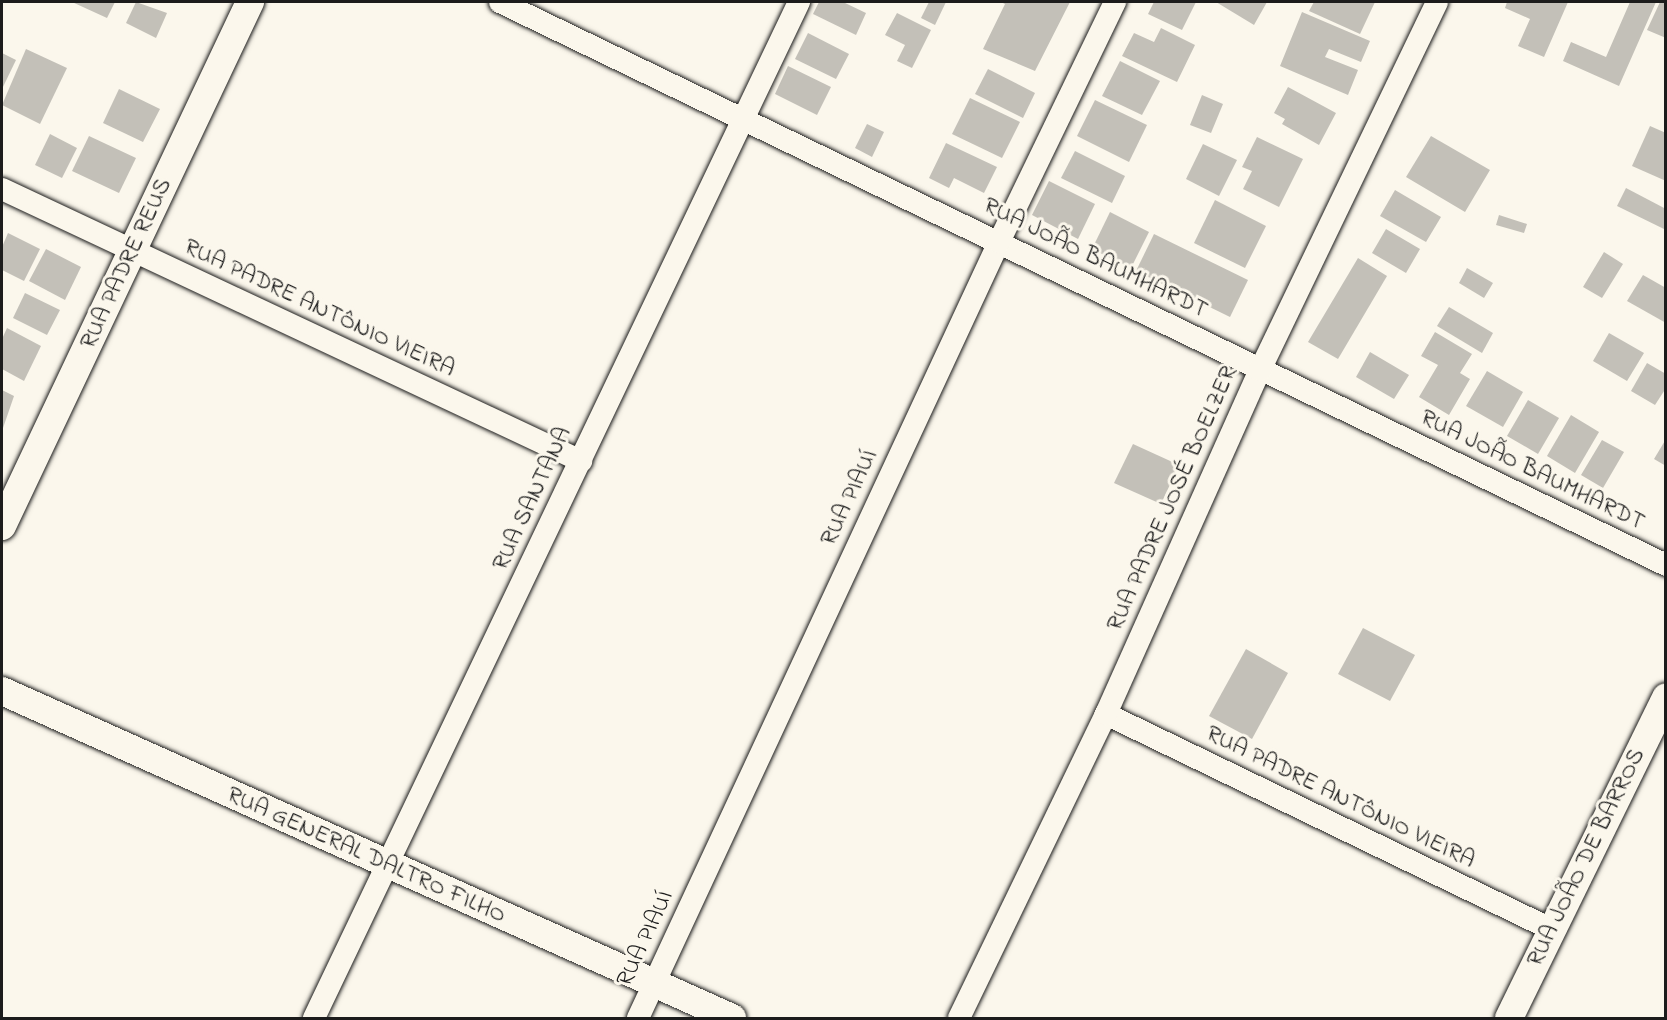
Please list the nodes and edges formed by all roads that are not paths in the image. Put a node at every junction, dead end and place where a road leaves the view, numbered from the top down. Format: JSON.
{"nodes":[{"id":1,"x":250,"y":2,"type":"edge"},
{"id":2,"x":500,"y":2,"type":"edge"},
{"id":3,"x":799,"y":2,"type":"edge"},
{"id":4,"x":1115,"y":2,"type":"edge"},
{"id":5,"x":1437,"y":2,"type":"edge"},
{"id":6,"x":746,"y":118,"type":"junction"},
{"id":7,"x":2,"y":189,"type":"edge"},
{"id":8,"x":999,"y":242,"type":"junction"},
{"id":9,"x":134,"y":252,"type":"junction"},
{"id":10,"x":1260,"y":370,"type":"junction"},
{"id":11,"x":581,"y":461,"type":"junction"},
{"id":12,"x":2,"y":526,"type":"edge"},
{"id":13,"x":1665,"y":565,"type":"edge"},
{"id":14,"x":2,"y":691,"type":"edge"},
{"id":15,"x":1665,"y":697,"type":"edge"},
{"id":16,"x":1106,"y":714,"type":"junction"},
{"id":17,"x":389,"y":866,"type":"junction"},
{"id":18,"x":1552,"y":930,"type":"junction"},
{"id":19,"x":654,"y":986,"type":"junction"},
{"id":20,"x":314,"y":1018,"type":"edge"},
{"id":21,"x":639,"y":1018,"type":"edge"},
{"id":22,"x":732,"y":1018,"type":"edge"},
{"id":23,"x":959,"y":1018,"type":"edge"},
{"id":24,"x":1509,"y":1018,"type":"edge"}],
"edges":[{"from":1,"to":9,"type":"street","name":"RUA PADRE REUS"},
{"from":2,"to":6,"type":"street","name":"RUA JOÃO BAUMHARDT"},
{"from":3,"to":6,"type":"street","name":"RUA SANTANA"},
{"from":4,"to":8,"type":"street","name":"RUA PIAUÍ"},
{"from":5,"to":10,"type":"street","name":"RUA PADRE JOSÉ BOELZER"},
{"from":6,"to":8,"type":"street","name":"RUA JOÃO BAUMHARDT"},
{"from":6,"to":11,"type":"street","name":"RUA SANTANA"},
{"from":7,"to":9,"type":"street","name":"RUA PADRE ANTÔNIO VIEIRA"},
{"from":8,"to":10,"type":"street","name":"RUA JOÃO BAUMHARDT"},
{"from":8,"to":19,"type":"street","name":"RUA PIAUÍ"},
{"from":9,"to":11,"type":"street","name":"RUA PADRE ANTÔNIO VIEIRA"},
{"from":9,"to":12,"type":"street","name":"RUA PADRE REUS"},
{"from":10,"to":13,"type":"street","name":"RUA JOÃO BAUMHARDT"},
{"from":10,"to":16,"type":"street","name":"RUA PADRE JOSÉ BOELZER"},
{"from":11,"to":17,"type":"street","name":"RUA SANTANA"},
{"from":14,"to":17,"type":"street","name":"RUA GENERAL DALTRO FILHO"},
{"from":15,"to":18,"type":"street","name":"RUA JOÃO DE BARROS"},
{"from":16,"to":18,"type":"street","name":"RUA PADRE ANTÔNIO VIEIRA"},
{"from":16,"to":23,"type":"street","name":"RUA PADRE JOSÉ BOELZER"},
{"from":17,"to":19,"type":"street","name":"RUA GENERAL DALTRO FILHO"},
{"from":17,"to":20,"type":"street","name":"RUA SANTANA"},
{"from":18,"to":24,"type":"street","name":"RUA JOÃO DE BARROS"},
{"from":19,"to":21,"type":"street","name":"RUA PIAUÍ"},
{"from":19,"to":22,"type":"street","name":"RUA GENERAL DALTRO FILHO"}]}
